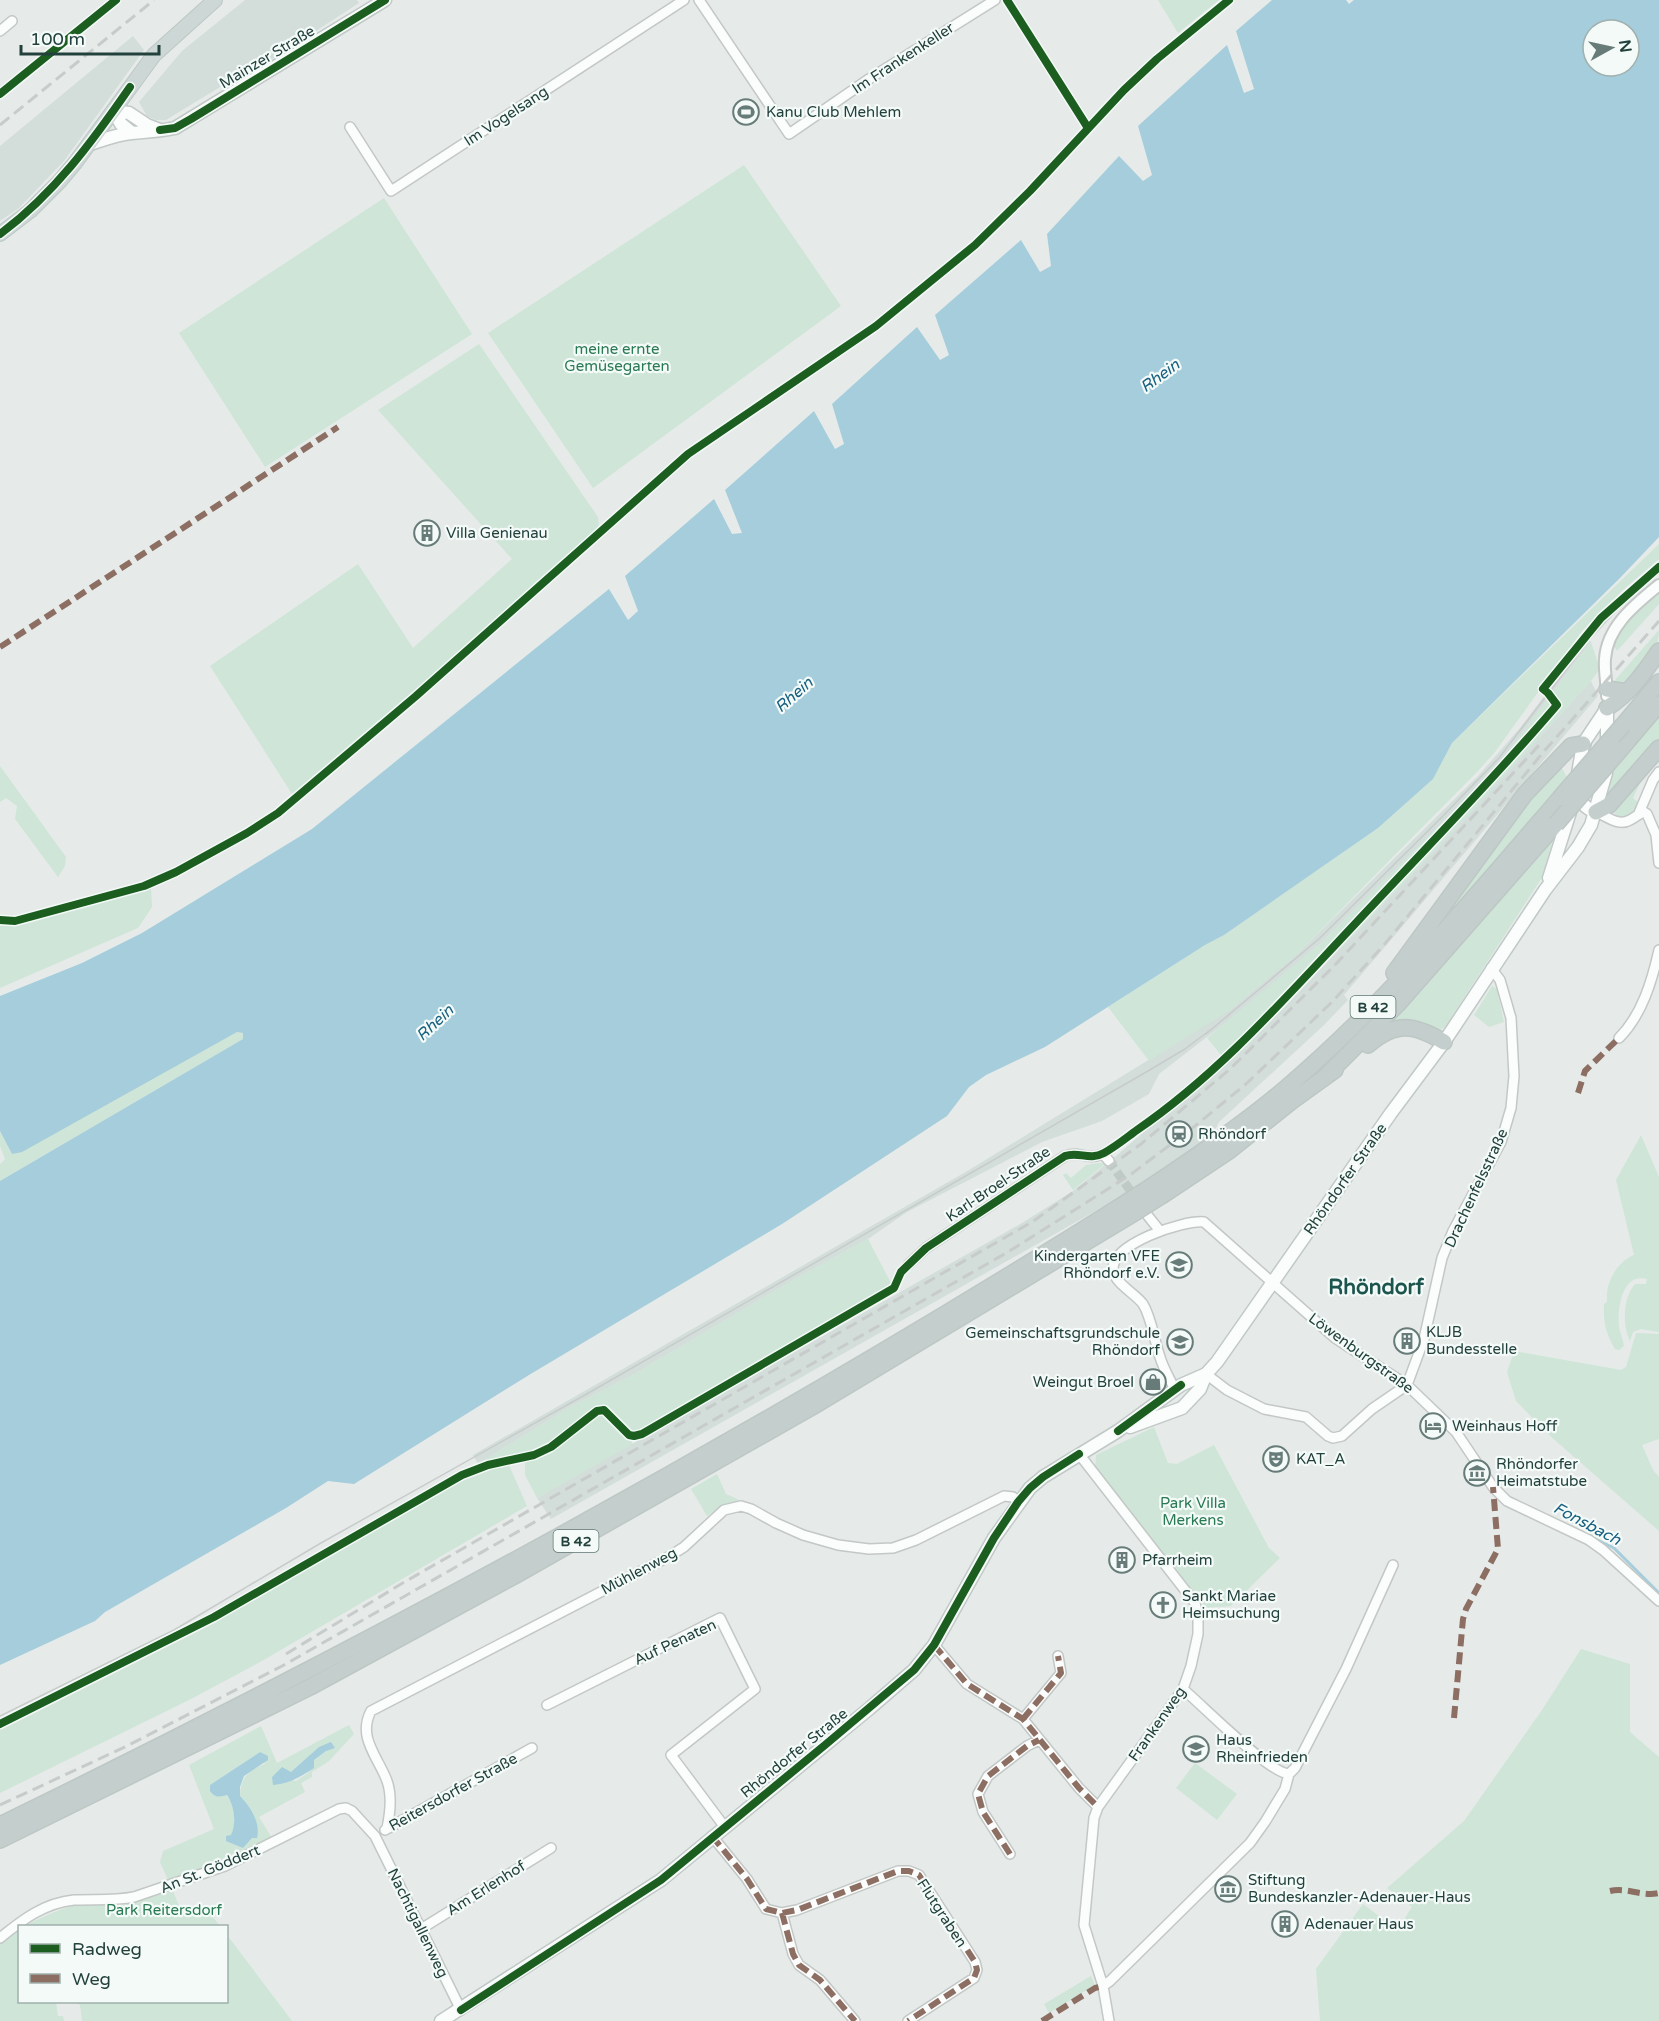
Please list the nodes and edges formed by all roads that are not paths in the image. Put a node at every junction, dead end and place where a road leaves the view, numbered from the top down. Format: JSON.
{"nodes":[{"id":1,"x":215,"y":0,"type":"edge"},
{"id":2,"x":385,"y":0,"type":"edge"},
{"id":3,"x":684,"y":0,"type":"edge"},
{"id":4,"x":699,"y":0,"type":"edge"},
{"id":5,"x":995,"y":0,"type":"edge"},
{"id":6,"x":12,"y":21,"type":"dead end"},
{"id":7,"x":0,"y":31,"type":"edge"},
{"id":8,"x":113,"y":111,"type":"junction"},
{"id":9,"x":350,"y":127,"type":"dead end"},
{"id":10,"x":160,"y":130,"type":"junction"},
{"id":11,"x":132,"y":133,"type":"junction"},
{"id":12,"x":90,"y":144,"type":"junction"},
{"id":13,"x":0,"y":234,"type":"edge"},
{"id":14,"x":1659,"y":585,"type":"edge"},
{"id":15,"x":1659,"y":651,"type":"edge"},
{"id":16,"x":1659,"y":682,"type":"edge"},
{"id":17,"x":1607,"y":689,"type":"junction"},
{"id":18,"x":1627,"y":692,"type":"junction"},
{"id":19,"x":1659,"y":704,"type":"edge"},
{"id":20,"x":1607,"y":708,"type":"junction"},
{"id":21,"x":1582,"y":744,"type":"junction"},
{"id":22,"x":1659,"y":748,"type":"edge"},
{"id":23,"x":1659,"y":772,"type":"edge"},
{"id":24,"x":1606,"y":773,"type":"junction"},
{"id":25,"x":1576,"y":791,"type":"junction"},
{"id":26,"x":1596,"y":812,"type":"junction"},
{"id":27,"x":1639,"y":813,"type":"junction"},
{"id":28,"x":1659,"y":863,"type":"edge"},
{"id":29,"x":1545,"y":890,"type":"junction"},
{"id":30,"x":1659,"y":950,"type":"edge"},
{"id":31,"x":1491,"y":968,"type":"junction"},
{"id":32,"x":1355,"y":1025,"type":"junction"},
{"id":33,"x":1619,"y":1038,"type":"dead end"},
{"id":34,"x":1444,"y":1042,"type":"junction"},
{"id":35,"x":1328,"y":1074,"type":"junction"},
{"id":36,"x":1109,"y":1161,"type":"tunnel mouth"},
{"id":37,"x":1159,"y":1190,"type":"junction"},
{"id":38,"x":1137,"y":1210,"type":"junction"},
{"id":39,"x":1160,"y":1231,"type":"junction"},
{"id":40,"x":908,"y":1265,"type":"dead end"},
{"id":41,"x":1272,"y":1283,"type":"junction"},
{"id":42,"x":1206,"y":1374,"type":"junction"},
{"id":43,"x":1407,"y":1384,"type":"junction"},
{"id":44,"x":1178,"y":1388,"type":"junction"},
{"id":45,"x":1193,"y":1397,"type":"junction"},
{"id":46,"x":1118,"y":1431,"type":"junction"},
{"id":47,"x":1079,"y":1454,"type":"junction"},
{"id":48,"x":1018,"y":1502,"type":"junction"},
{"id":49,"x":1393,"y":1565,"type":"dead end"},
{"id":50,"x":1659,"y":1601,"type":"edge"},
{"id":51,"x":934,"y":1645,"type":"junction"},
{"id":52,"x":1058,"y":1656,"type":"dead end"},
{"id":53,"x":1183,"y":1689,"type":"junction"},
{"id":54,"x":547,"y":1705,"type":"dead end"},
{"id":55,"x":1023,"y":1719,"type":"junction"},
{"id":56,"x":1039,"y":1740,"type":"junction"},
{"id":57,"x":532,"y":1748,"type":"dead end"},
{"id":58,"x":1288,"y":1774,"type":"junction"},
{"id":59,"x":1098,"y":1807,"type":"junction"},
{"id":60,"x":0,"y":1825,"type":"edge"},
{"id":61,"x":724,"y":1826,"type":"junction"},
{"id":62,"x":387,"y":1828,"type":"junction"},
{"id":63,"x":375,"y":1836,"type":"junction"},
{"id":64,"x":712,"y":1836,"type":"junction"},
{"id":65,"x":0,"y":1840,"type":"edge"},
{"id":66,"x":551,"y":1848,"type":"dead end"},
{"id":67,"x":1011,"y":1854,"type":"dead end"},
{"id":68,"x":782,"y":1913,"type":"junction"},
{"id":69,"x":421,"y":1929,"type":"junction"},
{"id":70,"x":0,"y":1938,"type":"edge"},
{"id":71,"x":1103,"y":1986,"type":"junction"},
{"id":72,"x":461,"y":2010,"type":"junction"},
{"id":73,"x":441,"y":2021,"type":"edge"},
{"id":74,"x":855,"y":2021,"type":"edge"},
{"id":75,"x":908,"y":2021,"type":"edge"},
{"id":76,"x":1109,"y":2021,"type":"edge"}],
"edges":[{"from":1,"to":8,"type":"main road"},
{"from":2,"to":10,"type":"main road","name":"Mainzer Straße"},
{"from":3,"to":9,"type":"street","name":"Im Vogelsang"},
{"from":4,"to":5,"type":"street","name":"Im Frankenkeller"},
{"from":6,"to":7,"type":"street"},
{"from":8,"to":10,"type":"main road"},
{"from":8,"to":11,"type":"main road"},
{"from":8,"to":12,"type":"main road"},
{"from":10,"to":11,"type":"main road","name":"Mainzer Straße"},
{"from":11,"to":12,"type":"main road","name":"Mainzer Straße"},
{"from":12,"to":13,"type":"main road"},
{"from":14,"to":17,"type":"street","name":"Rhöndorfer Straße"},
{"from":15,"to":18,"type":"highway"},
{"from":16,"to":32,"type":"highway","number":"B 42","bridge":true},
{"from":17,"to":18,"type":"highway"},
{"from":17,"to":20,"type":"street","name":"Rhöndorfer Straße"},
{"from":18,"to":20,"type":"highway"},
{"from":19,"to":35,"type":"highway","number":"B 42","bridge":true},
{"from":20,"to":21,"type":"main road","name":"Rhöndorfer Straße"},
{"from":20,"to":24,"type":"main road","name":"Rhöndorfer Straße"},
{"from":21,"to":24,"type":"main road"},
{"from":21,"to":25,"type":"main road","name":"Rhöndorfer Straße"},
{"from":21,"to":32,"type":"highway","number":"B 42"},
{"from":22,"to":26,"type":"highway"},
{"from":23,"to":27,"type":"street"},
{"from":24,"to":26,"type":"main road","name":"Rhöndorfer Straße"},
{"from":25,"to":26,"type":"main road"},
{"from":25,"to":29,"type":"main road","name":"Rhöndorfer Straße"},
{"from":26,"to":27,"type":"street"},
{"from":26,"to":29,"type":"main road","name":"Rhöndorfer Straße"},
{"from":27,"to":28,"type":"street"},
{"from":29,"to":31,"type":"main road","name":"Rhöndorfer Straße"},
{"from":30,"to":33,"type":"street"},
{"from":31,"to":34,"type":"main road","name":"Rhöndorfer Straße"},
{"from":31,"to":43,"type":"street","name":"Drachenfelsstraße"},
{"from":32,"to":37,"type":"highway","number":"B 42"},
{"from":34,"to":35,"type":"highway","number":"B 42"},
{"from":34,"to":41,"type":"main road","name":"Rhöndorfer Straße"},
{"from":35,"to":37,"type":"highway","number":"B 42"},
{"from":36,"to":40,"type":"street","name":"Karl-Broel-Straße"},
{"from":37,"to":38,"type":"highway","number":"B 42","bridge":true},
{"from":38,"to":39,"type":"street"},
{"from":38,"to":60,"type":"highway","number":"B 42"},
{"from":38,"to":65,"type":"highway","number":"B 42"},
{"from":39,"to":41,"type":"street","name":"Löwenburgstraße"},
{"from":39,"to":44,"type":"street"},
{"from":41,"to":42,"type":"main road","name":"Rhöndorfer Straße"},
{"from":41,"to":43,"type":"street","name":"Löwenburgstraße"},
{"from":42,"to":43,"type":"street"},
{"from":42,"to":44,"type":"main road","name":"Rhöndorfer Straße"},
{"from":42,"to":45,"type":"main road","name":"Rhöndorfer Straße"},
{"from":43,"to":50,"type":"street","name":"Löwenburgstraße"},
{"from":44,"to":45,"type":"main road"},
{"from":44,"to":46,"type":"main road","name":"Rhöndorfer Straße"},
{"from":45,"to":46,"type":"main road","name":"Rhöndorfer Straße"},
{"from":46,"to":47,"type":"main road","name":"Rhöndorfer Straße"},
{"from":47,"to":48,"type":"main road","name":"Rhöndorfer Straße"},
{"from":47,"to":53,"type":"street","name":"Frankenweg"},
{"from":48,"to":51,"type":"main road","name":"Rhöndorfer Straße"},
{"from":48,"to":62,"type":"street","name":"Mühlenweg"},
{"from":49,"to":58,"type":"street"},
{"from":51,"to":55,"type":"street"},
{"from":51,"to":61,"type":"main road","name":"Rhöndorfer Straße"},
{"from":52,"to":55,"type":"street"},
{"from":53,"to":58,"type":"street"},
{"from":53,"to":59,"type":"street","name":"Frankenweg"},
{"from":54,"to":61,"type":"street","name":"Auf Penaten"},
{"from":55,"to":56,"type":"street"},
{"from":56,"to":59,"type":"street"},
{"from":56,"to":67,"type":"street"},
{"from":57,"to":62,"type":"street","name":"Reitersdorfer Straße"},
{"from":58,"to":71,"type":"street"},
{"from":59,"to":71,"type":"street","name":"Frankenweg"},
{"from":61,"to":64,"type":"main road","name":"Rhöndorfer Straße"},
{"from":62,"to":63,"type":"street","name":"Reitersdorfer Straße"},
{"from":63,"to":69,"type":"street","name":"Nachtigallenweg"},
{"from":63,"to":70,"type":"street","name":"An St. Göddert"},
{"from":64,"to":68,"type":"street"},
{"from":64,"to":72,"type":"main road","name":"Rhöndorfer Straße"},
{"from":66,"to":69,"type":"street","name":"Am Erlenhof"},
{"from":68,"to":74,"type":"street"},
{"from":68,"to":75,"type":"street","name":"Flutgraben"},
{"from":69,"to":72,"type":"street","name":"Nachtigallenweg"},
{"from":71,"to":76,"type":"street","name":"Frankenweg"},
{"from":72,"to":73,"type":"main road","name":"Rhöndorfer Straße"}]}
